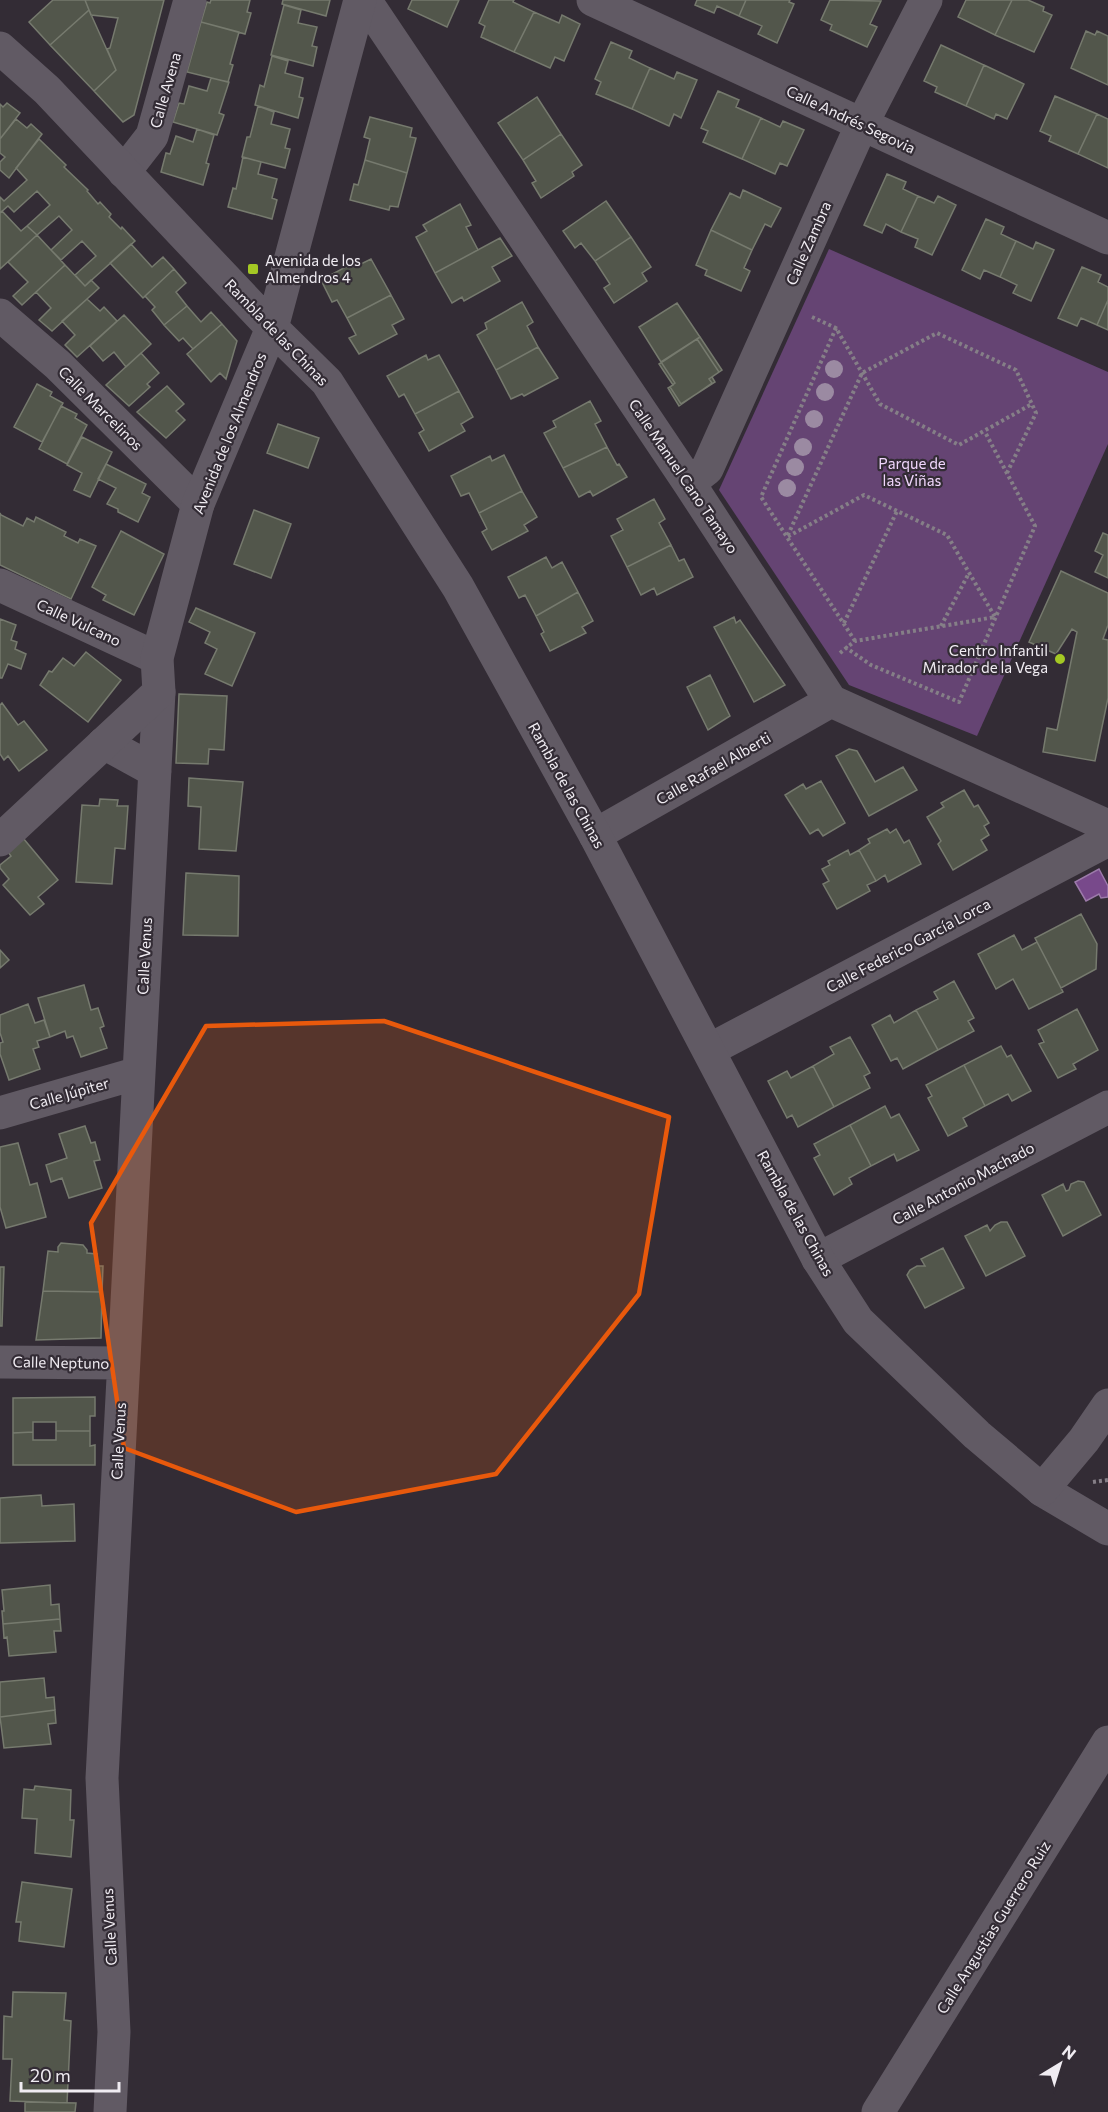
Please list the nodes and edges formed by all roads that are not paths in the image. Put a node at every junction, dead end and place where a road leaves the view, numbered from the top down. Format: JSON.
{"nodes":[{"id":1,"x":190,"y":0,"type":"edge"},
{"id":2,"x":360,"y":0,"type":"edge"},
{"id":3,"x":365,"y":0,"type":"edge"},
{"id":4,"x":593,"y":0,"type":"edge"},
{"id":5,"x":926,"y":0,"type":"edge"},
{"id":6,"x":0,"y":48,"type":"edge"},
{"id":7,"x":862,"y":124,"type":"junction"},
{"id":8,"x":124,"y":172,"type":"junction"},
{"id":9,"x":1108,"y":238,"type":"edge"},
{"id":10,"x":0,"y":315,"type":"edge"},
{"id":11,"x":272,"y":328,"type":"junction"},
{"id":12,"x":689,"y":483,"type":"junction"},
{"id":13,"x":198,"y":504,"type":"junction"},
{"id":14,"x":0,"y":585,"type":"edge"},
{"id":15,"x":157,"y":658,"type":"junction"},
{"id":16,"x":159,"y":692,"type":"junction"},
{"id":17,"x":831,"y":701,"type":"junction"},
{"id":18,"x":104,"y":743,"type":"junction"},
{"id":19,"x":155,"y":771,"type":"junction"},
{"id":20,"x":1108,"y":826,"type":"edge"},
{"id":21,"x":595,"y":835,"type":"junction"},
{"id":22,"x":0,"y":840,"type":"edge"},
{"id":23,"x":1108,"y":840,"type":"edge"},
{"id":24,"x":709,"y":1050,"type":"junction"},
{"id":25,"x":138,"y":1073,"type":"junction"},
{"id":26,"x":1108,"y":1107,"type":"edge"},
{"id":27,"x":0,"y":1113,"type":"edge"},
{"id":28,"x":818,"y":1259,"type":"junction"},
{"id":29,"x":0,"y":1362,"type":"edge"},
{"id":30,"x":122,"y":1363,"type":"junction"},
{"id":31,"x":1108,"y":1405,"type":"edge"},
{"id":32,"x":1042,"y":1490,"type":"junction"},
{"id":33,"x":1108,"y":1529,"type":"edge"},
{"id":34,"x":1108,"y":1742,"type":"edge"},
{"id":35,"x":110,"y":2112,"type":"edge"},
{"id":36,"x":878,"y":2112,"type":"edge"}],
"edges":[{"from":1,"to":8,"type":"street","name":"Calle Avena"},
{"from":2,"to":11,"type":"street","name":"Avenida de los Almendros"},
{"from":3,"to":12,"type":"street","name":"Calle Manuel Cano Tamayo"},
{"from":4,"to":7,"type":"street","name":"Calle Andrés Segovia"},
{"from":5,"to":7,"type":"street","name":"Calle Zambra"},
{"from":6,"to":8,"type":"street","name":"Rambla de las Chinas"},
{"from":7,"to":9,"type":"street","name":"Calle Andrés Segovia"},
{"from":7,"to":12,"type":"street","name":"Calle Zambra"},
{"from":8,"to":11,"type":"street","name":"Rambla de las Chinas"},
{"from":10,"to":13,"type":"street","name":"Calle Marcelinos"},
{"from":11,"to":13,"type":"street","name":"Avenida de los Almendros"},
{"from":11,"to":21,"type":"street","name":"Rambla de las Chinas"},
{"from":12,"to":17,"type":"street","name":"Calle Manuel Cano Tamayo"},
{"from":13,"to":15,"type":"street","name":"Avenida de los Almendros"},
{"from":14,"to":15,"type":"street","name":"Calle Vulcano"},
{"from":15,"to":16,"type":"street","name":"Avenida de los Almendros"},
{"from":16,"to":18,"type":"street"},
{"from":16,"to":19,"type":"street","name":"Calle Venus"},
{"from":17,"to":20,"type":"street"},
{"from":17,"to":21,"type":"street","name":"Calle Rafael Alberti"},
{"from":18,"to":19,"type":"street"},
{"from":18,"to":22,"type":"street"},
{"from":19,"to":25,"type":"street","name":"Calle Venus"},
{"from":21,"to":24,"type":"street","name":"Rambla de las Chinas"},
{"from":23,"to":24,"type":"street","name":"Calle Federico García Lorca"},
{"from":24,"to":28,"type":"street","name":"Rambla de las Chinas"},
{"from":25,"to":27,"type":"street","name":"Calle Júpiter"},
{"from":25,"to":30,"type":"street","name":"Calle Venus"},
{"from":26,"to":28,"type":"street","name":"Calle Antonio Machado"},
{"from":28,"to":32,"type":"street","name":"Rambla de las Chinas"},
{"from":29,"to":30,"type":"street","name":"Calle Neptuno"},
{"from":30,"to":35,"type":"street","name":"Calle Venus"},
{"from":31,"to":32,"type":"street"},
{"from":32,"to":33,"type":"street","name":"Rambla de las Chinas"},
{"from":34,"to":36,"type":"street","name":"Calle Angustias Guerrero Ruiz"}]}
